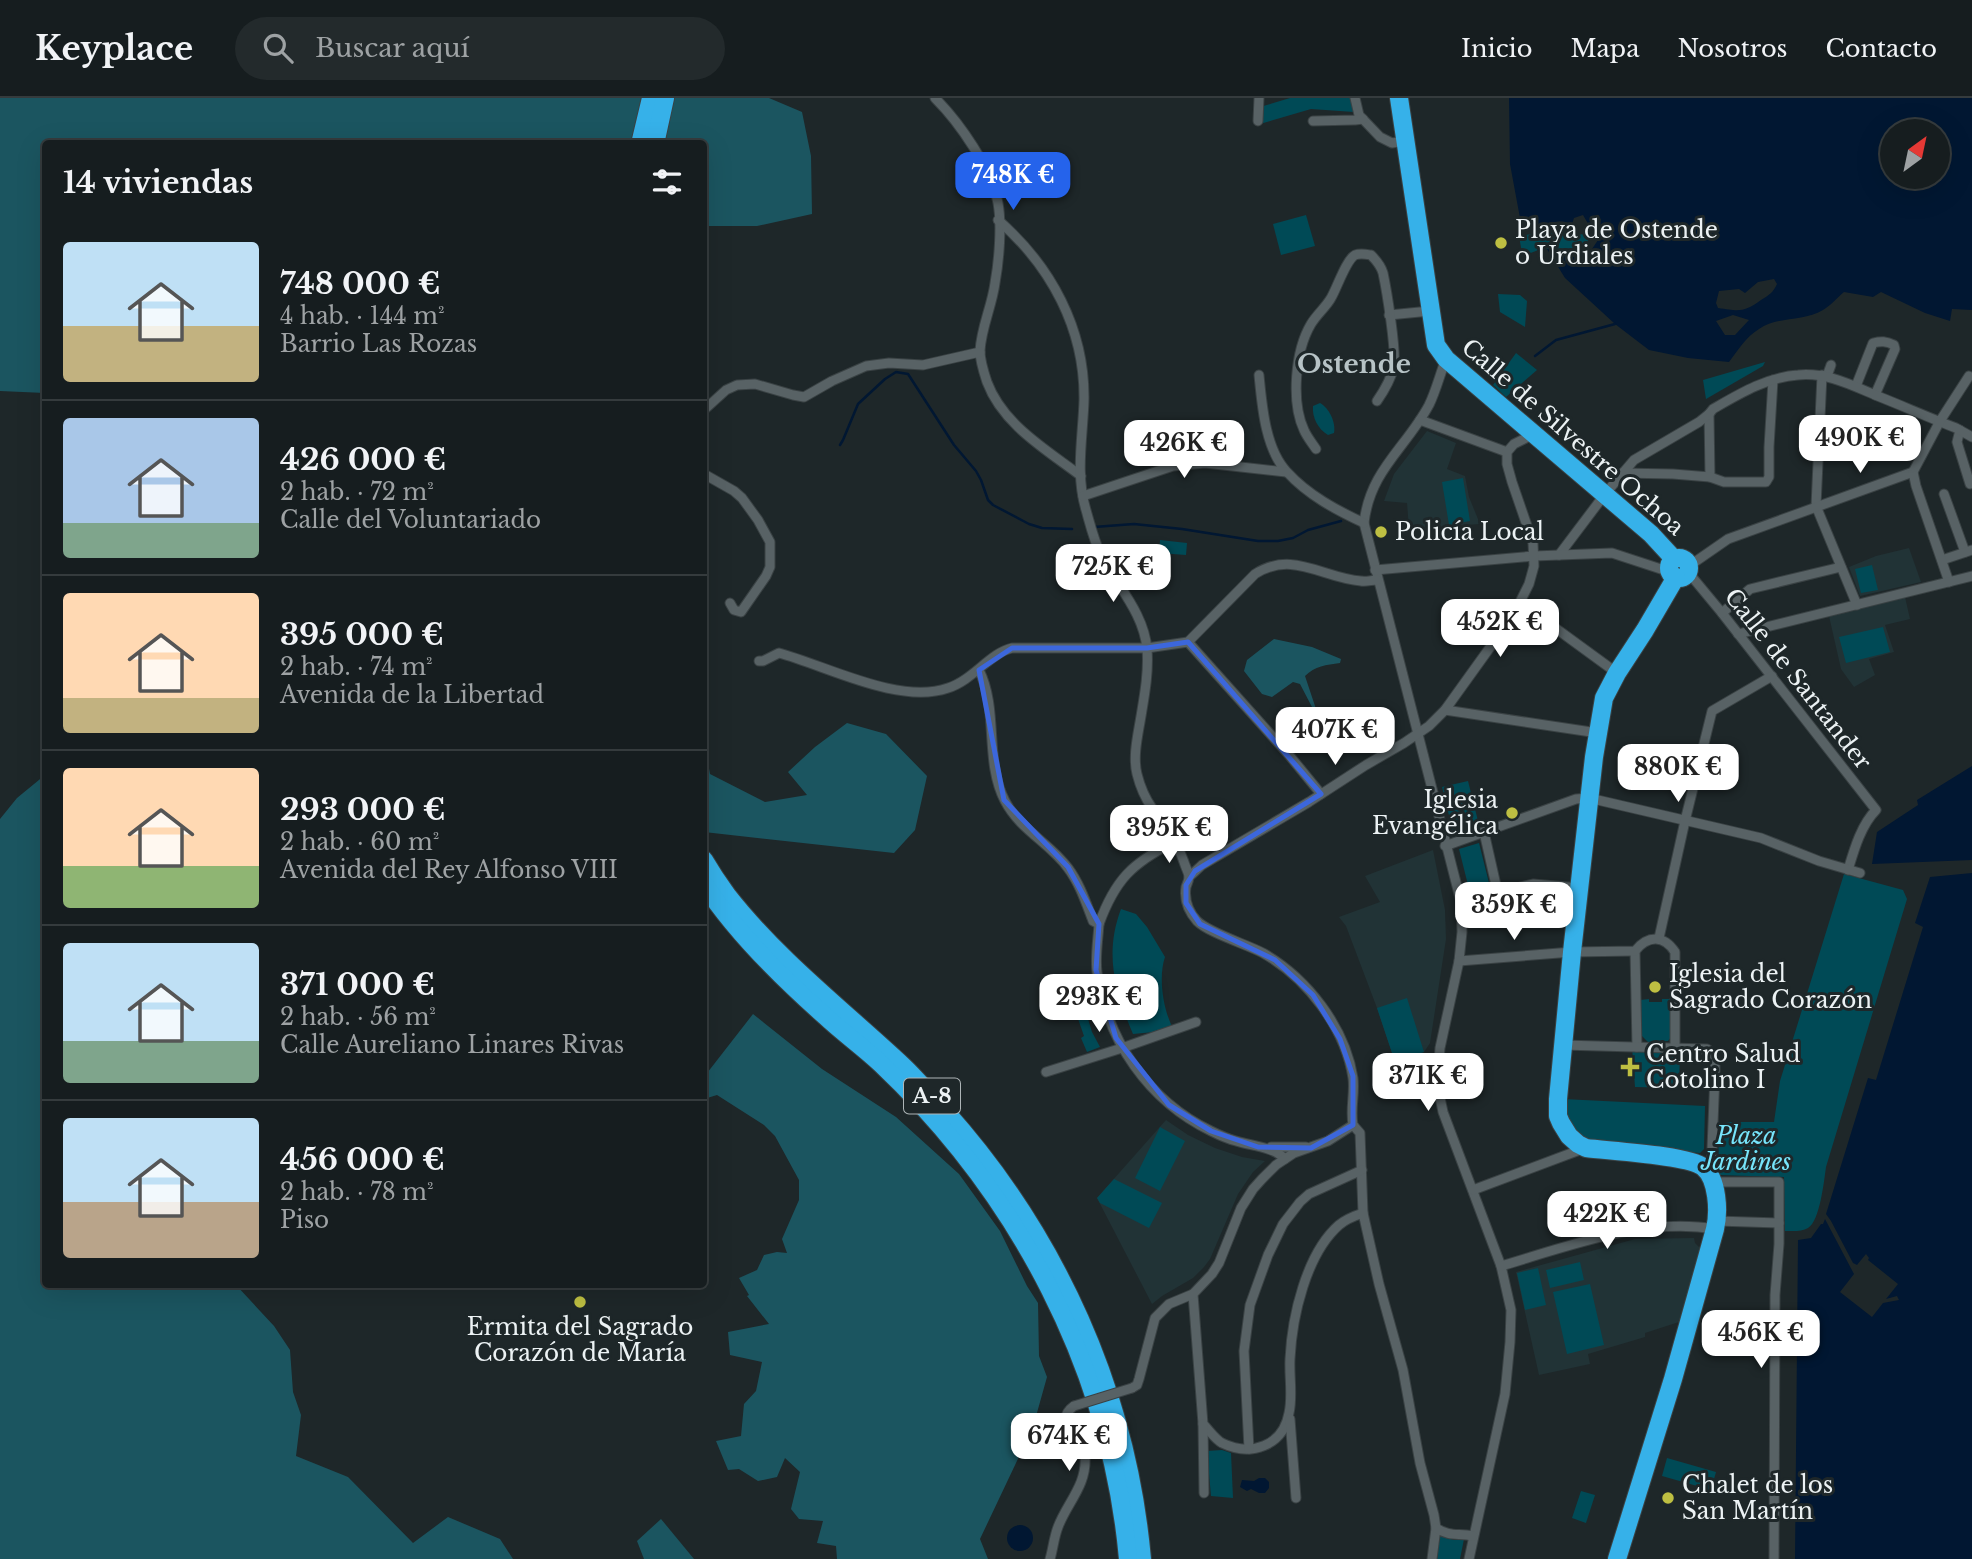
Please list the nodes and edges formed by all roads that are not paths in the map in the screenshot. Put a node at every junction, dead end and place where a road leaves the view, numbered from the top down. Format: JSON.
{"nodes":[{"id":1,"x":651,"y":98,"type":"edge"},
{"id":2,"x":665,"y":98,"type":"edge"},
{"id":3,"x":935,"y":98,"type":"edge"},
{"id":4,"x":1259,"y":98,"type":"edge"},
{"id":5,"x":1354,"y":98,"type":"edge"},
{"id":6,"x":1399,"y":98,"type":"edge"},
{"id":7,"x":1258,"y":121,"type":"dead end"},
{"id":8,"x":1313,"y":121,"type":"dead end"},
{"id":9,"x":1364,"y":121,"type":"junction"},
{"id":10,"x":641,"y":140,"type":"edge"},
{"id":11,"x":656,"y":140,"type":"edge"},
{"id":12,"x":1405,"y":141,"type":"junction"},
{"id":13,"x":998,"y":220,"type":"junction"},
{"id":14,"x":1430,"y":311,"type":"junction"},
{"id":15,"x":1389,"y":315,"type":"junction"},
{"id":16,"x":980,"y":352,"type":"junction"},
{"id":17,"x":1446,"y":359,"type":"junction"},
{"id":18,"x":1831,"y":365,"type":"dead end"},
{"id":19,"x":1259,"y":375,"type":"dead end"},
{"id":20,"x":1824,"y":375,"type":"junction"},
{"id":21,"x":1969,"y":376,"type":"dead end"},
{"id":22,"x":1773,"y":380,"type":"junction"},
{"id":23,"x":1856,"y":386,"type":"junction"},
{"id":24,"x":1875,"y":395,"type":"junction"},
{"id":25,"x":1377,"y":401,"type":"dead end"},
{"id":26,"x":707,"y":407,"type":"edge"},
{"id":27,"x":1709,"y":414,"type":"junction"},
{"id":28,"x":1420,"y":419,"type":"junction"},
{"id":29,"x":1940,"y":421,"type":"junction"},
{"id":30,"x":1960,"y":430,"type":"junction"},
{"id":31,"x":1534,"y":434,"type":"junction"},
{"id":32,"x":1972,"y":437,"type":"edge"},
{"id":33,"x":1316,"y":449,"type":"dead end"},
{"id":34,"x":1507,"y":452,"type":"junction"},
{"id":35,"x":1286,"y":471,"type":"junction"},
{"id":36,"x":1913,"y":472,"type":"junction"},
{"id":37,"x":1622,"y":473,"type":"junction"},
{"id":38,"x":707,"y":476,"type":"edge"},
{"id":39,"x":1081,"y":476,"type":"junction"},
{"id":40,"x":1710,"y":477,"type":"junction"},
{"id":41,"x":1970,"y":484,"type":"dead end"},
{"id":42,"x":1605,"y":494,"type":"junction"},
{"id":43,"x":1944,"y":494,"type":"dead end"},
{"id":44,"x":1083,"y":496,"type":"junction"},
{"id":45,"x":1816,"y":506,"type":"junction"},
{"id":46,"x":1364,"y":523,"type":"junction"},
{"id":47,"x":1969,"y":551,"type":"edge"},
{"id":48,"x":1559,"y":555,"type":"junction"},
{"id":49,"x":1534,"y":556,"type":"junction"},
{"id":50,"x":1942,"y":560,"type":"junction"},
{"id":51,"x":1841,"y":567,"type":"junction"},
{"id":52,"x":1679,"y":569,"type":"junction"},
{"id":53,"x":1376,"y":575,"type":"junction"},
{"id":54,"x":1972,"y":576,"type":"edge"},
{"id":55,"x":1949,"y":582,"type":"junction"},
{"id":56,"x":730,"y":603,"type":"dead end"},
{"id":57,"x":1521,"y":603,"type":"junction"},
{"id":58,"x":1857,"y":605,"type":"junction"},
{"id":59,"x":1722,"y":613,"type":"junction"},
{"id":60,"x":1738,"y":634,"type":"junction"},
{"id":61,"x":1188,"y":642,"type":"junction"},
{"id":62,"x":1147,"y":648,"type":"junction"},
{"id":63,"x":759,"y":661,"type":"dead end"},
{"id":64,"x":979,"y":670,"type":"junction"},
{"id":65,"x":1617,"y":673,"type":"junction"},
{"id":66,"x":1772,"y":676,"type":"junction"},
{"id":67,"x":1445,"y":710,"type":"junction"},
{"id":68,"x":1598,"y":733,"type":"junction"},
{"id":69,"x":1417,"y":734,"type":"junction"},
{"id":70,"x":1321,"y":794,"type":"junction"},
{"id":71,"x":1589,"y":798,"type":"junction"},
{"id":72,"x":1685,"y":821,"type":"junction"},
{"id":73,"x":1484,"y":832,"type":"junction"},
{"id":74,"x":1174,"y":842,"type":"junction"},
{"id":75,"x":1445,"y":846,"type":"junction"},
{"id":76,"x":707,"y":865,"type":"edge"},
{"id":77,"x":1848,"y":870,"type":"junction"},
{"id":78,"x":1860,"y":873,"type":"dead end"},
{"id":79,"x":1189,"y":877,"type":"junction"},
{"id":80,"x":1579,"y":888,"type":"junction"},
{"id":81,"x":707,"y":889,"type":"edge"},
{"id":82,"x":1498,"y":894,"type":"junction"},
{"id":83,"x":1461,"y":902,"type":"junction"},
{"id":84,"x":1099,"y":924,"type":"junction"},
{"id":85,"x":1659,"y":938,"type":"junction"},
{"id":86,"x":1635,"y":951,"type":"junction"},
{"id":87,"x":1572,"y":952,"type":"junction"},
{"id":88,"x":1459,"y":961,"type":"junction"},
{"id":89,"x":1196,"y":1021,"type":"dead end"},
{"id":90,"x":1562,"y":1045,"type":"junction"},
{"id":91,"x":1637,"y":1046,"type":"junction"},
{"id":92,"x":1675,"y":1047,"type":"junction"},
{"id":93,"x":1122,"y":1048,"type":"junction"},
{"id":94,"x":1046,"y":1072,"type":"dead end"},
{"id":95,"x":1353,"y":1125,"type":"junction"},
{"id":96,"x":1258,"y":1147,"type":"junction"},
{"id":97,"x":1311,"y":1147,"type":"junction"},
{"id":98,"x":1587,"y":1147,"type":"junction"},
{"id":99,"x":1285,"y":1159,"type":"junction"},
{"id":100,"x":1362,"y":1170,"type":"junction"},
{"id":101,"x":1709,"y":1176,"type":"junction"},
{"id":102,"x":1473,"y":1190,"type":"junction"},
{"id":103,"x":1363,"y":1213,"type":"junction"},
{"id":104,"x":1779,"y":1223,"type":"junction"},
{"id":105,"x":1716,"y":1225,"type":"junction"},
{"id":106,"x":1501,"y":1266,"type":"junction"},
{"id":107,"x":1194,"y":1294,"type":"junction"},
{"id":108,"x":1289,"y":1413,"type":"junction"},
{"id":109,"x":1203,"y":1424,"type":"junction"},
{"id":110,"x":1249,"y":1449,"type":"junction"},
{"id":111,"x":1204,"y":1493,"type":"dead end"},
{"id":112,"x":1296,"y":1499,"type":"dead end"},
{"id":113,"x":1436,"y":1528,"type":"junction"},
{"id":114,"x":1473,"y":1536,"type":"junction"},
{"id":115,"x":1050,"y":1559,"type":"edge"},
{"id":116,"x":1128,"y":1559,"type":"edge"},
{"id":117,"x":1142,"y":1559,"type":"edge"},
{"id":118,"x":1432,"y":1559,"type":"edge"},
{"id":119,"x":1469,"y":1559,"type":"edge"},
{"id":120,"x":1617,"y":1559,"type":"edge"},
{"id":121,"x":1774,"y":1559,"type":"edge"}],
"edges":[{"from":1,"to":10,"type":"highway"},
{"from":2,"to":11,"type":"highway"},
{"from":3,"to":13,"type":"street"},
{"from":4,"to":7,"type":"street"},
{"from":5,"to":9,"type":"street"},
{"from":6,"to":12,"type":"highway","name":"Calle de Silvestre Ochoa"},
{"from":8,"to":9,"type":"street"},
{"from":9,"to":12,"type":"street"},
{"from":12,"to":14,"type":"highway","name":"Calle de Silvestre Ochoa"},
{"from":13,"to":16,"type":"street"},
{"from":13,"to":39,"type":"street"},
{"from":14,"to":15,"type":"street"},
{"from":14,"to":17,"type":"highway","name":"Calle de Silvestre Ochoa"},
{"from":15,"to":25,"type":"street"},
{"from":15,"to":33,"type":"street"},
{"from":16,"to":26,"type":"street"},
{"from":16,"to":39,"type":"street"},
{"from":17,"to":28,"type":"street"},
{"from":17,"to":31,"type":"highway","name":"Calle de Silvestre Ochoa"},
{"from":18,"to":20,"type":"street"},
{"from":19,"to":35,"type":"street"},
{"from":20,"to":22,"type":"street"},
{"from":20,"to":23,"type":"street"},
{"from":20,"to":45,"type":"street"},
{"from":21,"to":29,"type":"street"},
{"from":22,"to":27,"type":"street"},
{"from":22,"to":40,"type":"street"},
{"from":23,"to":24,"type":"street"},
{"from":23,"to":24,"type":"street"},
{"from":24,"to":29,"type":"street"},
{"from":27,"to":37,"type":"street"},
{"from":27,"to":40,"type":"street"},
{"from":28,"to":34,"type":"street"},
{"from":28,"to":46,"type":"street"},
{"from":29,"to":30,"type":"street"},
{"from":29,"to":36,"type":"street"},
{"from":30,"to":32,"type":"street"},
{"from":30,"to":41,"type":"street"},
{"from":31,"to":34,"type":"street"},
{"from":31,"to":42,"type":"highway","name":"Calle de Silvestre Ochoa"},
{"from":34,"to":49,"type":"street"},
{"from":35,"to":44,"type":"street"},
{"from":35,"to":46,"type":"street"},
{"from":36,"to":45,"type":"street"},
{"from":36,"to":50,"type":"street"},
{"from":37,"to":40,"type":"street"},
{"from":37,"to":42,"type":"street"},
{"from":38,"to":56,"type":"street"},
{"from":39,"to":44,"type":"street"},
{"from":42,"to":48,"type":"street"},
{"from":42,"to":52,"type":"highway","name":"Calle de Silvestre Ochoa"},
{"from":43,"to":47,"type":"street"},
{"from":44,"to":62,"type":"street"},
{"from":45,"to":51,"type":"street"},
{"from":45,"to":52,"type":"street"},
{"from":46,"to":53,"type":"street"},
{"from":47,"to":50,"type":"street"},
{"from":48,"to":49,"type":"street"},
{"from":48,"to":52,"type":"street"},
{"from":49,"to":53,"type":"street"},
{"from":49,"to":57,"type":"street"},
{"from":50,"to":55,"type":"street"},
{"from":51,"to":58,"type":"street"},
{"from":51,"to":59,"type":"street"},
{"from":52,"to":59,"type":"street","name":"Calle de Santander"},
{"from":52,"to":65,"type":"highway"},
{"from":53,"to":61,"type":"street"},
{"from":53,"to":69,"type":"street"},
{"from":54,"to":55,"type":"street"},
{"from":55,"to":58,"type":"street"},
{"from":57,"to":65,"type":"street"},
{"from":57,"to":67,"type":"street"},
{"from":58,"to":60,"type":"street"},
{"from":59,"to":60,"type":"street","name":"Calle de Santander"},
{"from":60,"to":66,"type":"street","name":"Calle de Santander"},
{"from":61,"to":62,"type":"street"},
{"from":61,"to":70,"type":"street"},
{"from":62,"to":64,"type":"street"},
{"from":62,"to":74,"type":"street"},
{"from":63,"to":64,"type":"street"},
{"from":64,"to":84,"type":"street"},
{"from":65,"to":68,"type":"highway"},
{"from":66,"to":72,"type":"street"},
{"from":66,"to":77,"type":"street","name":"Calle de Santander"},
{"from":67,"to":68,"type":"street"},
{"from":67,"to":69,"type":"street"},
{"from":68,"to":71,"type":"highway"},
{"from":69,"to":70,"type":"street"},
{"from":69,"to":75,"type":"street"},
{"from":70,"to":79,"type":"street"},
{"from":71,"to":72,"type":"street"},
{"from":71,"to":73,"type":"street"},
{"from":71,"to":80,"type":"highway"},
{"from":72,"to":77,"type":"street"},
{"from":72,"to":85,"type":"street"},
{"from":73,"to":75,"type":"street"},
{"from":73,"to":82,"type":"street"},
{"from":74,"to":79,"type":"street"},
{"from":74,"to":84,"type":"street"},
{"from":75,"to":83,"type":"street"},
{"from":76,"to":117,"type":"highway","number":"A-8"},
{"from":77,"to":78,"type":"street"},
{"from":79,"to":95,"type":"street"},
{"from":80,"to":82,"type":"street"},
{"from":80,"to":87,"type":"highway"},
{"from":81,"to":116,"type":"highway","number":"A-8"},
{"from":82,"to":83,"type":"street"},
{"from":83,"to":88,"type":"street"},
{"from":84,"to":93,"type":"street"},
{"from":85,"to":86,"type":"street"},
{"from":85,"to":92,"type":"street"},
{"from":86,"to":87,"type":"street"},
{"from":86,"to":91,"type":"street"},
{"from":87,"to":88,"type":"street"},
{"from":87,"to":90,"type":"highway"},
{"from":88,"to":102,"type":"street"},
{"from":89,"to":93,"type":"street"},
{"from":90,"to":91,"type":"street"},
{"from":90,"to":98,"type":"highway"},
{"from":91,"to":92,"type":"street"},
{"from":92,"to":101,"type":"street"},
{"from":93,"to":94,"type":"street"},
{"from":93,"to":96,"type":"street"},
{"from":95,"to":97,"type":"street"},
{"from":95,"to":100,"type":"street"},
{"from":96,"to":97,"type":"street"},
{"from":96,"to":99,"type":"street"},
{"from":97,"to":99,"type":"street"},
{"from":98,"to":101,"type":"highway"},
{"from":98,"to":102,"type":"street"},
{"from":99,"to":107,"type":"street"},
{"from":100,"to":103,"type":"street"},
{"from":100,"to":110,"type":"street"},
{"from":101,"to":104,"type":"street"},
{"from":101,"to":105,"type":"highway"},
{"from":102,"to":106,"type":"street"},
{"from":103,"to":108,"type":"street"},
{"from":103,"to":113,"type":"street"},
{"from":104,"to":105,"type":"street"},
{"from":104,"to":121,"type":"street"},
{"from":105,"to":106,"type":"street"},
{"from":105,"to":120,"type":"highway"},
{"from":106,"to":114,"type":"street"},
{"from":107,"to":109,"type":"street"},
{"from":107,"to":115,"type":"street","bridge":true},
{"from":108,"to":110,"type":"street"},
{"from":108,"to":112,"type":"street"},
{"from":109,"to":110,"type":"street"},
{"from":109,"to":111,"type":"street"},
{"from":113,"to":114,"type":"street"},
{"from":113,"to":118,"type":"street"},
{"from":114,"to":119,"type":"street"}]}
